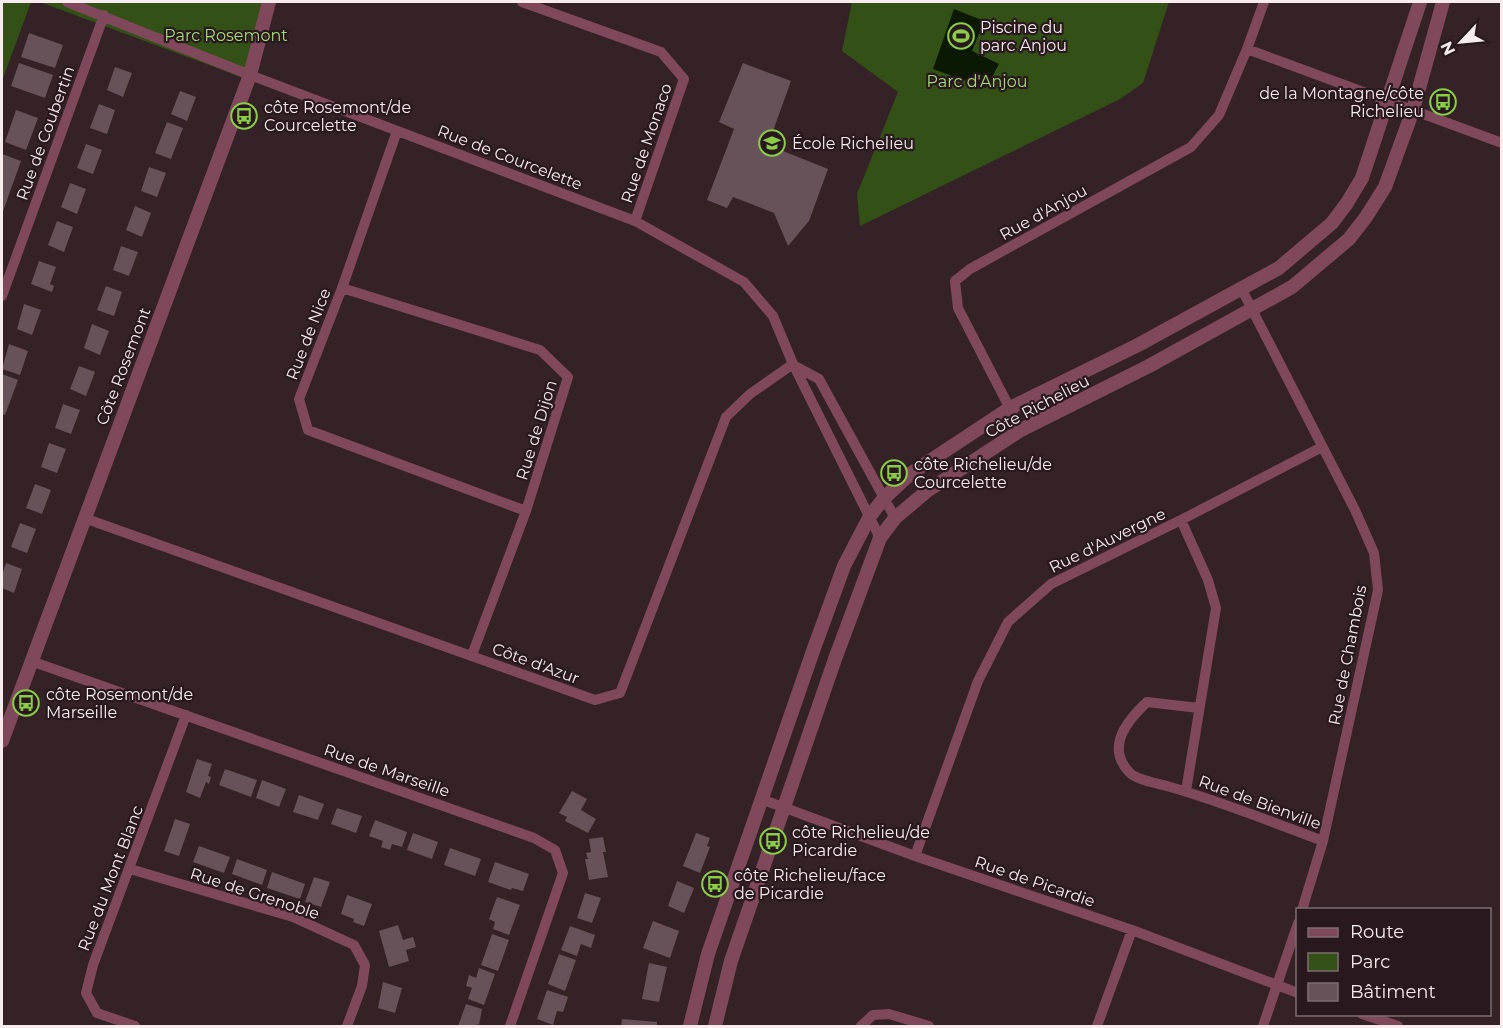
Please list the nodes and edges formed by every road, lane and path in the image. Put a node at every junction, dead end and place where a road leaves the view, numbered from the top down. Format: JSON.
{"nodes":[{"id":1,"x":67,"y":2,"type":"edge"},
{"id":2,"x":269,"y":2,"type":"edge"},
{"id":3,"x":522,"y":2,"type":"edge"},
{"id":4,"x":1264,"y":2,"type":"edge"},
{"id":5,"x":1420,"y":2,"type":"edge"},
{"id":6,"x":1443,"y":2,"type":"edge"},
{"id":7,"x":104,"y":15,"type":"junction"},
{"id":8,"x":1247,"y":49,"type":"junction"},
{"id":9,"x":250,"y":75,"type":"junction"},
{"id":10,"x":1389,"y":102,"type":"junction"},
{"id":11,"x":1413,"y":110,"type":"junction"},
{"id":12,"x":397,"y":131,"type":"junction"},
{"id":13,"x":1502,"y":143,"type":"edge"},
{"id":14,"x":635,"y":220,"type":"junction"},
{"id":15,"x":342,"y":288,"type":"junction"},
{"id":16,"x":1241,"y":288,"type":"junction"},
{"id":17,"x":2,"y":296,"type":"edge"},
{"id":18,"x":1251,"y":310,"type":"junction"},
{"id":19,"x":793,"y":364,"type":"junction"},
{"id":20,"x":1010,"y":408,"type":"junction"},
{"id":21,"x":1021,"y":430,"type":"junction"},
{"id":22,"x":1322,"y":447,"type":"junction"},
{"id":23,"x":884,"y":498,"type":"junction"},
{"id":24,"x":526,"y":511,"type":"junction"},
{"id":25,"x":870,"y":516,"type":"junction"},
{"id":26,"x":84,"y":518,"type":"junction"},
{"id":27,"x":895,"y":518,"type":"junction"},
{"id":28,"x":1181,"y":520,"type":"junction"},
{"id":29,"x":880,"y":538,"type":"junction"},
{"id":30,"x":472,"y":655,"type":"junction"},
{"id":31,"x":31,"y":661,"type":"junction"},
{"id":32,"x":1199,"y":708,"type":"junction"},
{"id":33,"x":186,"y":715,"type":"junction"},
{"id":34,"x":2,"y":741,"type":"edge"},
{"id":35,"x":1186,"y":791,"type":"junction"},
{"id":36,"x":762,"y":799,"type":"junction"},
{"id":37,"x":784,"y":807,"type":"junction"},
{"id":38,"x":1323,"y":841,"type":"junction"},
{"id":39,"x":915,"y":856,"type":"junction"},
{"id":40,"x":130,"y":869,"type":"junction"},
{"id":41,"x":1302,"y":908,"type":"edge"},
{"id":42,"x":1296,"y":929,"type":"edge"},
{"id":43,"x":1132,"y":930,"type":"junction"},
{"id":44,"x":1278,"y":986,"type":"junction"},
{"id":45,"x":1296,"y":992,"type":"edge"},
{"id":46,"x":1368,"y":1016,"type":"edge"},
{"id":47,"x":135,"y":1026,"type":"edge"},
{"id":48,"x":347,"y":1026,"type":"edge"},
{"id":49,"x":510,"y":1026,"type":"edge"},
{"id":50,"x":690,"y":1026,"type":"edge"},
{"id":51,"x":715,"y":1026,"type":"edge"},
{"id":52,"x":861,"y":1026,"type":"edge"},
{"id":53,"x":929,"y":1026,"type":"edge"},
{"id":54,"x":1097,"y":1026,"type":"edge"},
{"id":55,"x":1263,"y":1026,"type":"edge"},
{"id":56,"x":1398,"y":1026,"type":"edge"}],
"edges":[{"from":1,"to":7,"type":"street","name":"Rue de Courcelette"},
{"from":2,"to":9,"type":"street","name":"Côte Rosemont"},
{"from":3,"to":14,"type":"street","name":"Rue de Monaco"},
{"from":4,"to":8,"type":"street"},
{"from":5,"to":10,"type":"street","name":"Côte Richelieu"},
{"from":6,"to":11,"type":"street","name":"Côte Richelieu"},
{"from":7,"to":9,"type":"street","name":"Rue de Courcelette"},
{"from":7,"to":17,"type":"street","name":"Rue de Coubertin"},
{"from":8,"to":10,"type":"street"},
{"from":8,"to":20,"type":"street","name":"Rue d'Anjou"},
{"from":9,"to":12,"type":"street","name":"Rue de Courcelette"},
{"from":9,"to":26,"type":"street","name":"Côte Rosemont"},
{"from":10,"to":11,"type":"street"},
{"from":10,"to":16,"type":"street","name":"Côte Richelieu"},
{"from":11,"to":13,"type":"street"},
{"from":11,"to":18,"type":"street","name":"Côte Richelieu"},
{"from":12,"to":14,"type":"street","name":"Rue de Courcelette"},
{"from":12,"to":15,"type":"street","name":"Rue de Nice"},
{"from":14,"to":19,"type":"street","name":"Rue de Courcelette"},
{"from":15,"to":24,"type":"street","name":"Rue de Nice"},
{"from":15,"to":24,"type":"street","name":"Rue de Dijon"},
{"from":16,"to":18,"type":"street","name":"Rue de Chambois"},
{"from":16,"to":20,"type":"street","name":"Côte Richelieu"},
{"from":18,"to":21,"type":"street","name":"Côte Richelieu"},
{"from":18,"to":22,"type":"street","name":"Rue de Chambois"},
{"from":19,"to":23,"type":"street"},
{"from":19,"to":25,"type":"street","name":"Rue de Courcelette"},
{"from":19,"to":30,"type":"street","name":"Côte d'Azur"},
{"from":20,"to":21,"type":"street","name":"Rue d'Anjou"},
{"from":20,"to":23,"type":"street","name":"Côte Richelieu"},
{"from":21,"to":27,"type":"street","name":"Côte Richelieu"},
{"from":22,"to":28,"type":"street","name":"Rue d'Auvergne"},
{"from":22,"to":38,"type":"street","name":"Rue de Chambois"},
{"from":23,"to":25,"type":"street","name":"Côte Richelieu"},
{"from":23,"to":27,"type":"street"},
{"from":24,"to":30,"type":"street","name":"Rue de Dijon"},
{"from":25,"to":29,"type":"street","name":"Rue de Courcelette"},
{"from":25,"to":36,"type":"street","name":"Côte Richelieu"},
{"from":26,"to":30,"type":"street","name":"Côte d'Azur"},
{"from":26,"to":31,"type":"street","name":"Côte Rosemont"},
{"from":27,"to":29,"type":"street","name":"Côte Richelieu"},
{"from":28,"to":32,"type":"street","name":"Rue de Bienville"},
{"from":28,"to":39,"type":"street","name":"Rue d'Auvergne"},
{"from":29,"to":37,"type":"street","name":"Côte Richelieu"},
{"from":31,"to":33,"type":"street","name":"Rue de Marseille"},
{"from":31,"to":34,"type":"street","name":"Côte Rosemont"},
{"from":32,"to":35,"type":"street","name":"Rue de Bienville"},
{"from":32,"to":35,"type":"street","name":"Rue de Bienville"},
{"from":33,"to":40,"type":"street","name":"Rue du Mont Blanc"},
{"from":33,"to":49,"type":"street","name":"Rue de Marseille"},
{"from":35,"to":38,"type":"street","name":"Rue de Bienville"},
{"from":36,"to":37,"type":"street","name":"Rue de Picardie"},
{"from":36,"to":50,"type":"street","name":"Côte Richelieu"},
{"from":37,"to":39,"type":"street","name":"Rue de Picardie"},
{"from":37,"to":51,"type":"street","name":"Côte Richelieu"},
{"from":38,"to":41,"type":"street","name":"Rue de Chambois"},
{"from":39,"to":43,"type":"street","name":"Rue de Picardie"},
{"from":40,"to":47,"type":"street","name":"Rue du Mont Blanc"},
{"from":40,"to":48,"type":"street","name":"Rue de Grenoble"},
{"from":42,"to":44,"type":"street"},
{"from":43,"to":44,"type":"street","name":"Rue de Picardie"},
{"from":43,"to":54,"type":"street"},
{"from":44,"to":45,"type":"street","name":"Rue de Picardie"},
{"from":44,"to":55,"type":"street"},
{"from":46,"to":56,"type":"street"},
{"from":52,"to":53,"type":"street"}]}
